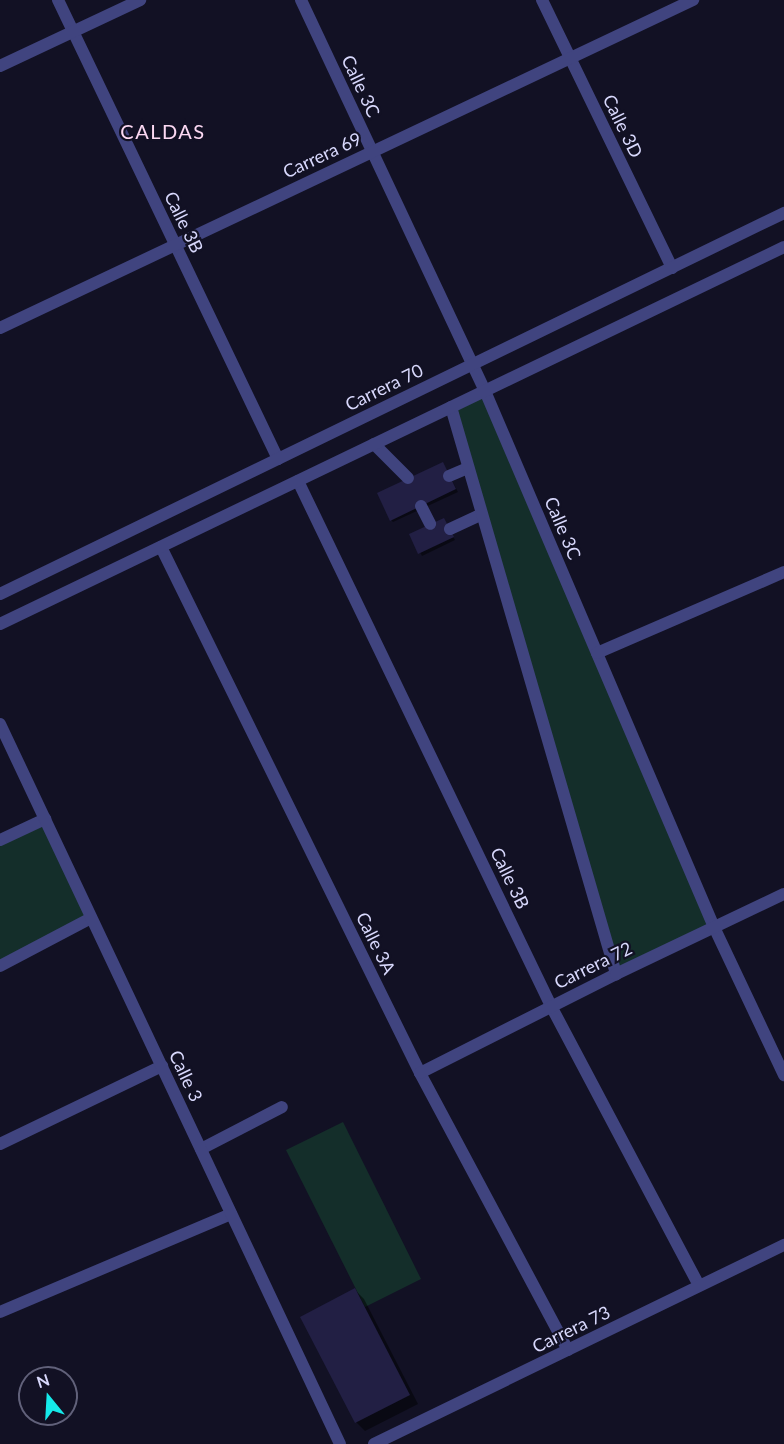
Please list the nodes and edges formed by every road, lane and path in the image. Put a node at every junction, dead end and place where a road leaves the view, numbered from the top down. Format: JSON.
{"nodes":[{"id":1,"x":58,"y":0,"type":"edge"},
{"id":2,"x":140,"y":0,"type":"edge"},
{"id":3,"x":301,"y":0,"type":"edge"},
{"id":4,"x":542,"y":0,"type":"edge"},
{"id":5,"x":693,"y":0,"type":"edge"},
{"id":6,"x":73,"y":32,"type":"junction"},
{"id":7,"x":570,"y":58,"type":"junction"},
{"id":8,"x":0,"y":66,"type":"edge"},
{"id":9,"x":372,"y":152,"type":"junction"},
{"id":10,"x":784,"y":213,"type":"edge"},
{"id":11,"x":175,"y":245,"type":"junction"},
{"id":12,"x":784,"y":247,"type":"edge"},
{"id":13,"x":672,"y":268,"type":"junction"},
{"id":14,"x":0,"y":328,"type":"edge"},
{"id":15,"x":471,"y":365,"type":"junction"},
{"id":16,"x":484,"y":391,"type":"junction"},
{"id":17,"x":451,"y":407,"type":"junction"},
{"id":18,"x":374,"y":444,"type":"junction"},
{"id":19,"x":278,"y":459,"type":"junction"},
{"id":20,"x":468,"y":468,"type":"junction"},
{"id":21,"x":450,"y":476,"type":"dead end"},
{"id":22,"x":408,"y":478,"type":"dead end"},
{"id":23,"x":298,"y":481,"type":"junction"},
{"id":24,"x":421,"y":506,"type":"dead end"},
{"id":25,"x":482,"y":514,"type":"junction"},
{"id":26,"x":430,"y":524,"type":"dead end"},
{"id":27,"x":450,"y":529,"type":"dead end"},
{"id":28,"x":161,"y":547,"type":"junction"},
{"id":29,"x":784,"y":572,"type":"edge"},
{"id":30,"x":0,"y":594,"type":"edge"},
{"id":31,"x":0,"y":624,"type":"edge"},
{"id":32,"x":597,"y":653,"type":"junction"},
{"id":33,"x":0,"y":724,"type":"edge"},
{"id":34,"x":45,"y":819,"type":"junction"},
{"id":35,"x":0,"y":840,"type":"edge"},
{"id":36,"x":784,"y":894,"type":"edge"},
{"id":37,"x":91,"y":918,"type":"junction"},
{"id":38,"x":714,"y":927,"type":"junction"},
{"id":39,"x":0,"y":966,"type":"edge"},
{"id":40,"x":616,"y":974,"type":"junction"},
{"id":41,"x":551,"y":1006,"type":"junction"},
{"id":42,"x":162,"y":1066,"type":"junction"},
{"id":43,"x":420,"y":1073,"type":"junction"},
{"id":44,"x":784,"y":1075,"type":"edge"},
{"id":45,"x":282,"y":1107,"type":"dead end"},
{"id":46,"x":0,"y":1144,"type":"edge"},
{"id":47,"x":201,"y":1149,"type":"junction"},
{"id":48,"x":231,"y":1214,"type":"junction"},
{"id":49,"x":784,"y":1245,"type":"edge"},
{"id":50,"x":699,"y":1285,"type":"junction"},
{"id":51,"x":0,"y":1312,"type":"edge"},
{"id":52,"x":568,"y":1350,"type":"junction"},
{"id":53,"x":340,"y":1444,"type":"edge"},
{"id":54,"x":374,"y":1444,"type":"edge"}],
"edges":[{"from":1,"to":6,"type":"street","name":"Calle 3B"},
{"from":2,"to":6,"type":"street"},
{"from":3,"to":9,"type":"street","name":"Calle 3C"},
{"from":4,"to":7,"type":"street","name":"Calle 3D"},
{"from":5,"to":7,"type":"street","name":"Carrera 69"},
{"from":6,"to":8,"type":"street"},
{"from":6,"to":11,"type":"street","name":"Calle 3B"},
{"from":7,"to":9,"type":"street","name":"Carrera 69"},
{"from":7,"to":13,"type":"street","name":"Calle 3D"},
{"from":9,"to":11,"type":"street","name":"Carrera 69"},
{"from":9,"to":15,"type":"street","name":"Calle 3C"},
{"from":10,"to":13,"type":"street","name":"Carrera 70"},
{"from":11,"to":14,"type":"street","name":"Carrera 69"},
{"from":11,"to":19,"type":"street","name":"Calle 3B"},
{"from":12,"to":16,"type":"street"},
{"from":13,"to":15,"type":"street","name":"Carrera 70"},
{"from":15,"to":16,"type":"street","name":"Calle 3C"},
{"from":15,"to":19,"type":"street","name":"Carrera 70"},
{"from":16,"to":17,"type":"street"},
{"from":16,"to":32,"type":"street","name":"Calle 3C"},
{"from":17,"to":18,"type":"street"},
{"from":17,"to":20,"type":"street"},
{"from":18,"to":22,"type":"street"},
{"from":18,"to":23,"type":"street"},
{"from":19,"to":30,"type":"street","name":"Carrera 70"},
{"from":20,"to":21,"type":"street"},
{"from":20,"to":25,"type":"street"},
{"from":23,"to":28,"type":"street"},
{"from":23,"to":41,"type":"street","name":"Calle 3B"},
{"from":24,"to":26,"type":"street"},
{"from":25,"to":27,"type":"street"},
{"from":25,"to":40,"type":"street"},
{"from":28,"to":31,"type":"street"},
{"from":28,"to":43,"type":"street","name":"Calle 3A"},
{"from":29,"to":32,"type":"street"},
{"from":32,"to":38,"type":"street","name":"Calle 3C"},
{"from":33,"to":34,"type":"street","name":"Calle 3"},
{"from":34,"to":35,"type":"street"},
{"from":34,"to":37,"type":"street","name":"Calle 3"},
{"from":36,"to":38,"type":"street","name":"Carrera 72"},
{"from":37,"to":39,"type":"street"},
{"from":37,"to":42,"type":"street","name":"Calle 3"},
{"from":38,"to":40,"type":"street","name":"Carrera 72"},
{"from":38,"to":44,"type":"street","name":"Calle 3C"},
{"from":40,"to":41,"type":"street","name":"Carrera 72"},
{"from":41,"to":43,"type":"street","name":"Carrera 72"},
{"from":41,"to":50,"type":"street","name":"Calle 3B"},
{"from":42,"to":46,"type":"street"},
{"from":42,"to":47,"type":"street","name":"Calle 3"},
{"from":43,"to":52,"type":"street","name":"Calle 3A"},
{"from":45,"to":47,"type":"street"},
{"from":47,"to":48,"type":"street","name":"Calle 3"},
{"from":48,"to":51,"type":"street"},
{"from":48,"to":53,"type":"street","name":"Calle 3"},
{"from":49,"to":50,"type":"street","name":"Carrera 73"},
{"from":50,"to":52,"type":"street","name":"Carrera 73"},
{"from":52,"to":54,"type":"street","name":"Carrera 73"}]}
